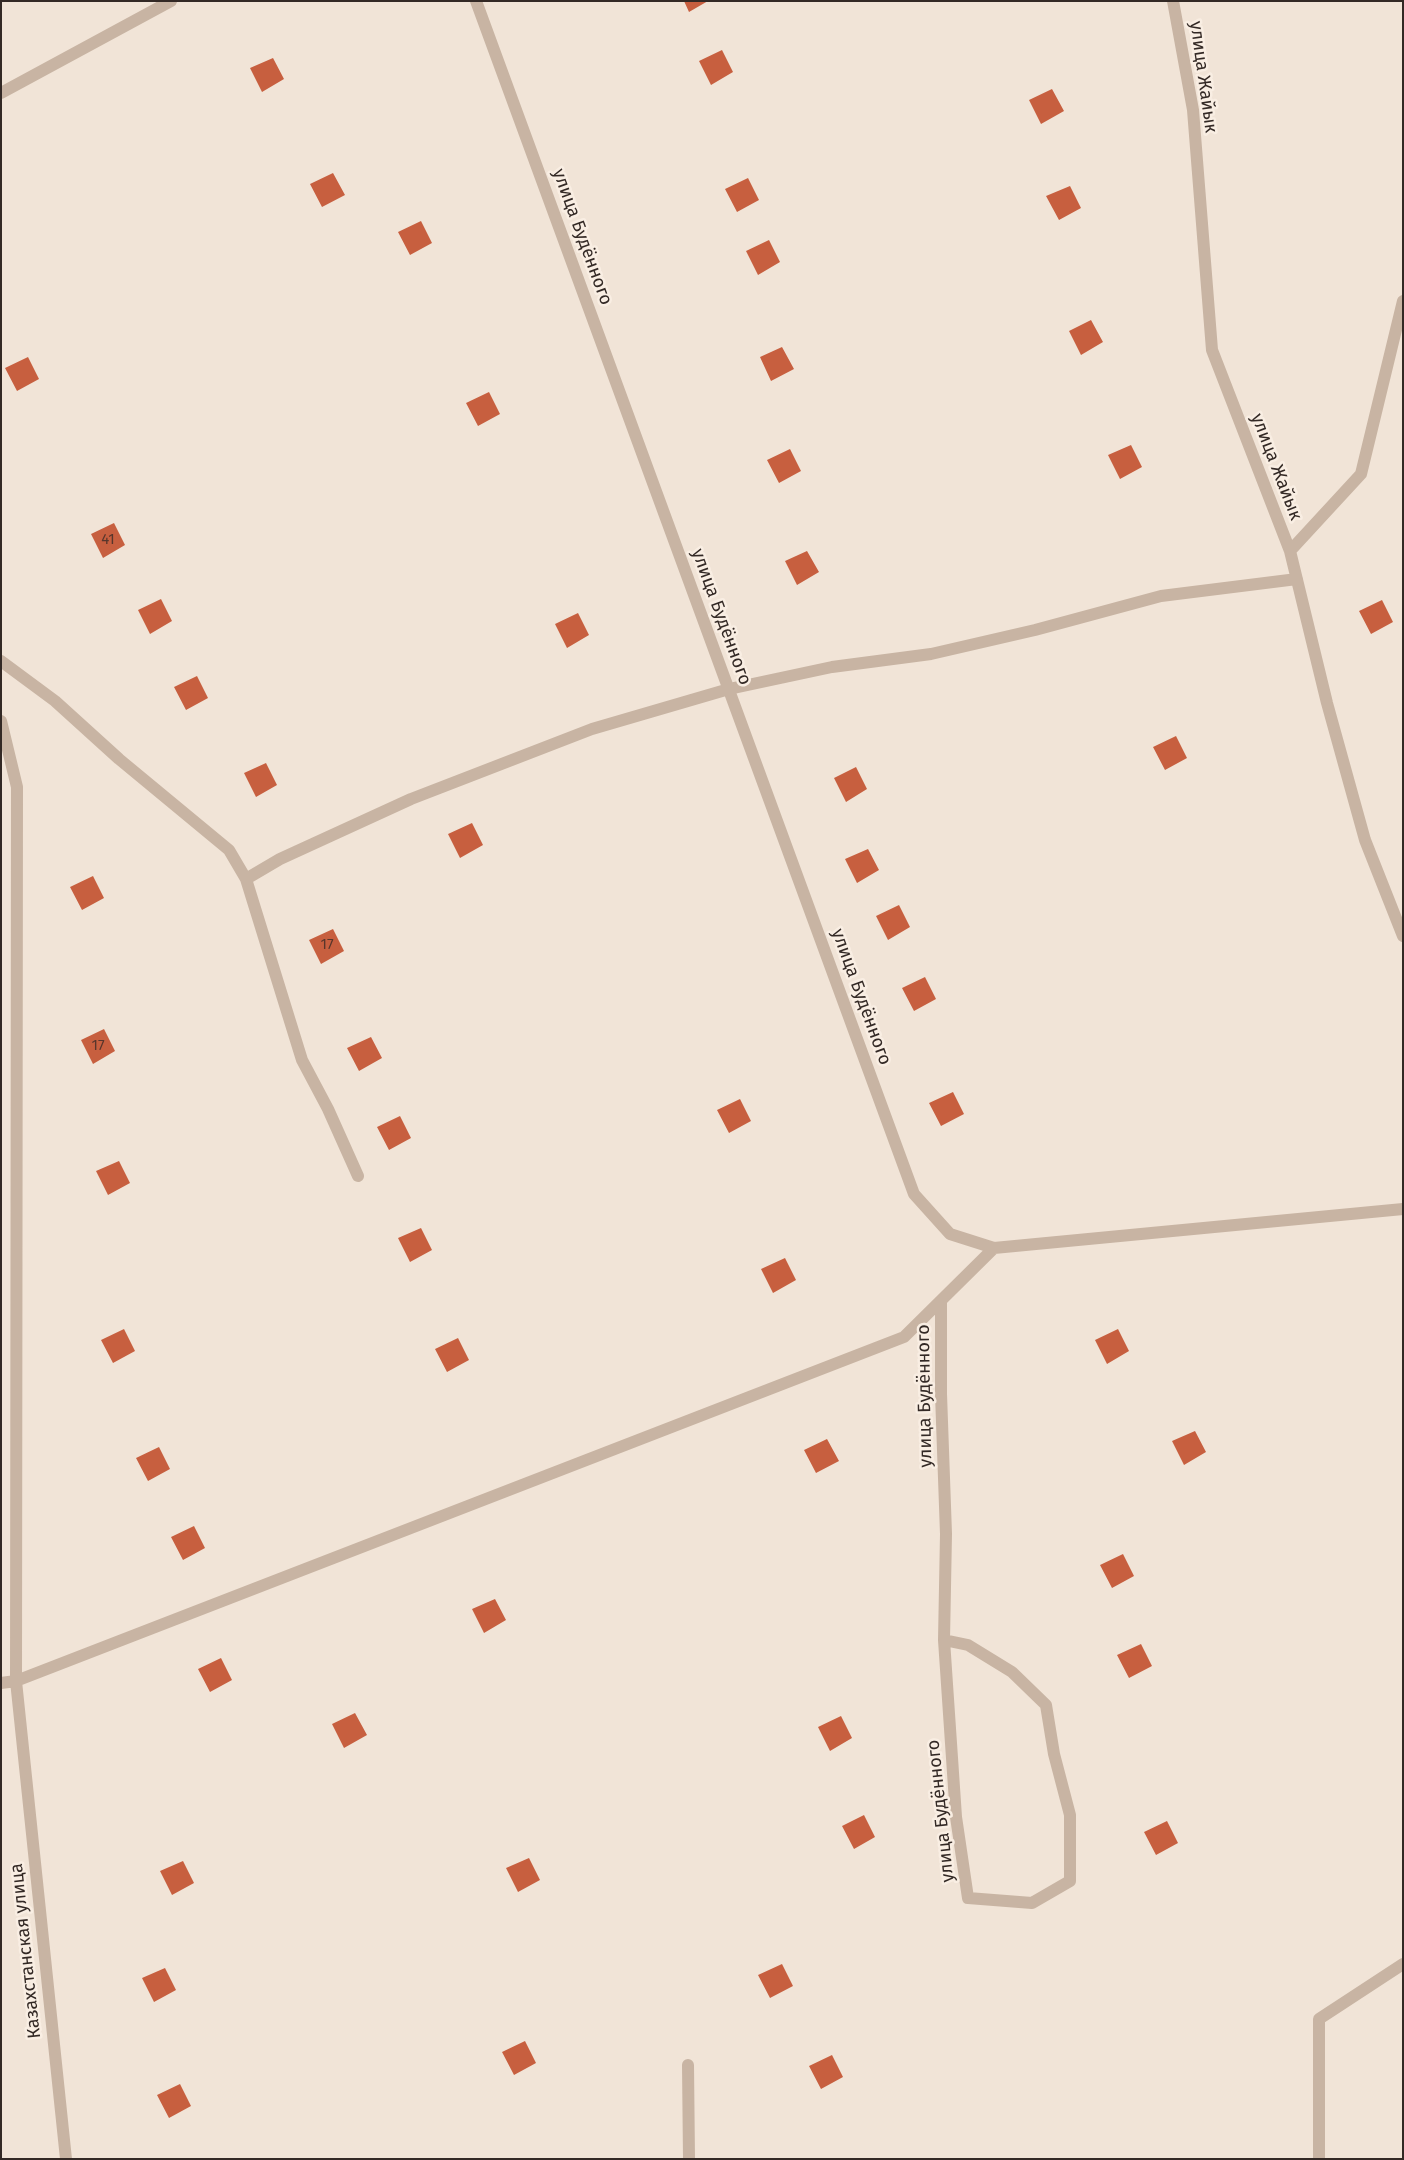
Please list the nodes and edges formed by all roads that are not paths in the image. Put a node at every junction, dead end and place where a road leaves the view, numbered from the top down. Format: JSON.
{"nodes":[{"id":1,"x":171,"y":1,"type":"edge"},
{"id":2,"x":476,"y":1,"type":"edge"},
{"id":3,"x":1172,"y":1,"type":"edge"},
{"id":4,"x":1,"y":93,"type":"edge"},
{"id":5,"x":1403,"y":301,"type":"edge"},
{"id":6,"x":1290,"y":551,"type":"junction"},
{"id":7,"x":1297,"y":579,"type":"junction"},
{"id":8,"x":1,"y":661,"type":"edge"},
{"id":9,"x":729,"y":689,"type":"junction"},
{"id":10,"x":1,"y":721,"type":"edge"},
{"id":11,"x":246,"y":879,"type":"junction"},
{"id":12,"x":1403,"y":936,"type":"edge"},
{"id":13,"x":358,"y":1176,"type":"dead end"},
{"id":14,"x":1403,"y":1209,"type":"edge"},
{"id":15,"x":994,"y":1248,"type":"junction"},
{"id":16,"x":941,"y":1301,"type":"junction"},
{"id":17,"x":944,"y":1640,"type":"junction"},
{"id":18,"x":16,"y":1680,"type":"junction"},
{"id":19,"x":1,"y":1682,"type":"edge"},
{"id":20,"x":1403,"y":1964,"type":"edge"},
{"id":21,"x":688,"y":2065,"type":"dead end"},
{"id":22,"x":66,"y":2159,"type":"edge"},
{"id":23,"x":689,"y":2159,"type":"edge"},
{"id":24,"x":1319,"y":2159,"type":"edge"}],
"edges":[{"from":1,"to":4,"type":"street"},
{"from":2,"to":9,"type":"street","name":"улица Будённого"},
{"from":3,"to":6,"type":"street","name":"улица Жайык"},
{"from":5,"to":6,"type":"street"},
{"from":6,"to":7,"type":"street","name":"улица Жайык"},
{"from":7,"to":9,"type":"street"},
{"from":7,"to":12,"type":"street","name":"улица Жайык"},
{"from":8,"to":11,"type":"street"},
{"from":9,"to":11,"type":"street"},
{"from":9,"to":15,"type":"street","name":"улица Будённого"},
{"from":10,"to":18,"type":"street","name":"Казахстанская улица"},
{"from":11,"to":13,"type":"street"},
{"from":14,"to":15,"type":"street"},
{"from":15,"to":16,"type":"street"},
{"from":16,"to":17,"type":"street","name":"улица Будённого"},
{"from":16,"to":18,"type":"street"},
{"from":17,"to":17,"type":"street","name":"улица Будённого"},
{"from":18,"to":19,"type":"street"},
{"from":18,"to":22,"type":"street","name":"Казахстанская улица"},
{"from":20,"to":24,"type":"street"},
{"from":21,"to":23,"type":"street"}]}
